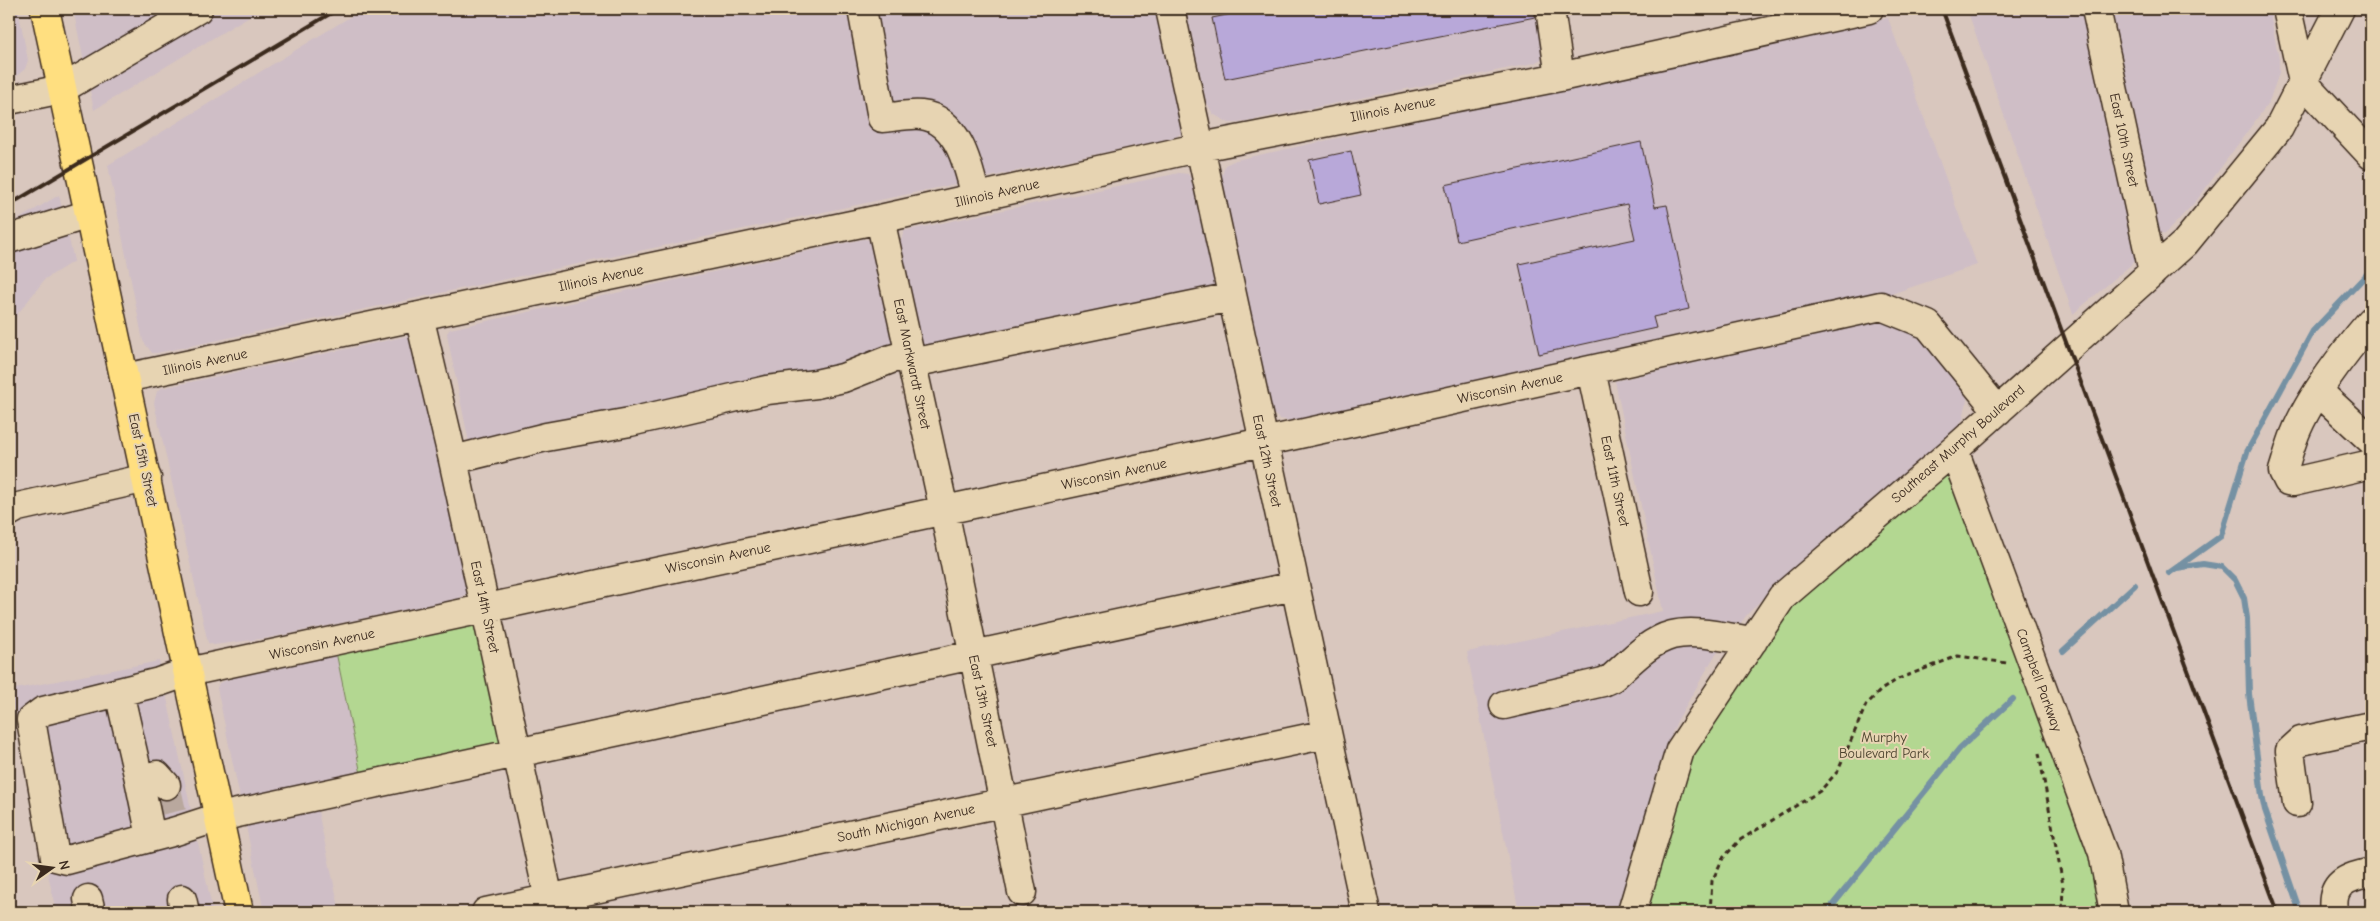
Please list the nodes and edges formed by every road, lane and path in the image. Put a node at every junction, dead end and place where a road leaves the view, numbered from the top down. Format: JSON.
{"nodes":[{"id":1,"x":45,"y":9,"type":"edge"},
{"id":2,"x":198,"y":9,"type":"edge"},
{"id":3,"x":862,"y":9,"type":"edge"},
{"id":4,"x":1170,"y":9,"type":"edge"},
{"id":5,"x":1550,"y":9,"type":"edge"},
{"id":6,"x":1867,"y":9,"type":"edge"},
{"id":7,"x":2096,"y":9,"type":"edge"},
{"id":8,"x":2287,"y":9,"type":"edge"},
{"id":9,"x":2340,"y":9,"type":"edge"},
{"id":10,"x":1560,"y":77,"type":"junction"},
{"id":11,"x":2303,"y":82,"type":"junction"},
{"id":12,"x":62,"y":89,"type":"junction"},
{"id":13,"x":9,"y":100,"type":"edge"},
{"id":14,"x":1201,"y":147,"type":"junction"},
{"id":15,"x":2370,"y":152,"type":"edge"},
{"id":16,"x":976,"y":198,"type":"junction"},
{"id":17,"x":89,"y":214,"type":"junction"},
{"id":18,"x":880,"y":219,"type":"junction"},
{"id":19,"x":9,"y":239,"type":"edge"},
{"id":20,"x":2152,"y":272,"type":"junction"},
{"id":21,"x":1232,"y":297,"type":"junction"},
{"id":22,"x":419,"y":316,"type":"junction"},
{"id":23,"x":2371,"y":322,"type":"edge"},
{"id":24,"x":911,"y":358,"type":"junction"},
{"id":25,"x":1591,"y":370,"type":"junction"},
{"id":26,"x":125,"y":378,"type":"junction"},
{"id":27,"x":2318,"y":392,"type":"junction"},
{"id":28,"x":1998,"y":410,"type":"junction"},
{"id":29,"x":2371,"y":440,"type":"edge"},
{"id":30,"x":1262,"y":442,"type":"junction"},
{"id":31,"x":1954,"y":450,"type":"junction"},
{"id":32,"x":453,"y":460,"type":"junction"},
{"id":33,"x":2371,"y":464,"type":"edge"},
{"id":34,"x":147,"y":478,"type":"junction"},
{"id":35,"x":944,"y":510,"type":"junction"},
{"id":36,"x":9,"y":512,"type":"edge"},
{"id":37,"x":1294,"y":586,"type":"junction"},
{"id":38,"x":1639,"y":592,"type":"dead end"},
{"id":39,"x":485,"y":608,"type":"junction"},
{"id":40,"x":1753,"y":641,"type":"junction"},
{"id":41,"x":974,"y":655,"type":"junction"},
{"id":42,"x":2013,"y":664,"type":"dead end"},
{"id":43,"x":188,"y":672,"type":"junction"},
{"id":44,"x":119,"y":692,"type":"junction"},
{"id":45,"x":1504,"y":705,"type":"dead end"},
{"id":46,"x":2371,"y":726,"type":"edge"},
{"id":47,"x":1326,"y":734,"type":"junction"},
{"id":48,"x":2037,"y":743,"type":"dead end"},
{"id":49,"x":517,"y":753,"type":"junction"},
{"id":50,"x":139,"y":779,"type":"junction"},
{"id":51,"x":166,"y":785,"type":"dead end"},
{"id":52,"x":1004,"y":803,"type":"junction"},
{"id":53,"x":2297,"y":803,"type":"dead end"},
{"id":54,"x":219,"y":817,"type":"junction"},
{"id":55,"x":167,"y":828,"type":"junction"},
{"id":56,"x":2369,"y":873,"type":"edge"},
{"id":57,"x":1022,"y":892,"type":"dead end"},
{"id":58,"x":535,"y":905,"type":"edge"},
{"id":59,"x":239,"y":912,"type":"edge"},
{"id":60,"x":486,"y":912,"type":"edge"},
{"id":61,"x":1366,"y":912,"type":"edge"},
{"id":62,"x":1632,"y":912,"type":"edge"},
{"id":63,"x":1710,"y":912,"type":"edge"},
{"id":64,"x":2062,"y":912,"type":"edge"},
{"id":65,"x":2114,"y":912,"type":"edge"},
{"id":66,"x":2334,"y":912,"type":"edge"}],
"edges":[{"from":1,"to":12,"type":"main road","name":"East 15th Street"},
{"from":2,"to":12,"type":"street"},
{"from":3,"to":16,"type":"street"},
{"from":4,"to":14,"type":"street","name":"East 12th Street"},
{"from":5,"to":10,"type":"street"},
{"from":6,"to":10,"type":"street","name":"Illinois Avenue"},
{"from":7,"to":20,"type":"street","name":"East 10th Street"},
{"from":8,"to":11,"type":"street"},
{"from":9,"to":11,"type":"street","name":"Southeast Murphy Boulevard"},
{"from":10,"to":14,"type":"street","name":"Illinois Avenue"},
{"from":11,"to":15,"type":"street"},
{"from":11,"to":20,"type":"street","name":"Southeast Murphy Boulevard"},
{"from":12,"to":13,"type":"street"},
{"from":12,"to":17,"type":"main road","name":"East 15th Street"},
{"from":14,"to":16,"type":"street","name":"Illinois Avenue"},
{"from":14,"to":21,"type":"street","name":"East 12th Street"},
{"from":16,"to":18,"type":"street","name":"Illinois Avenue"},
{"from":17,"to":19,"type":"street"},
{"from":17,"to":26,"type":"main road","name":"East 15th Street"},
{"from":18,"to":22,"type":"street","name":"Illinois Avenue"},
{"from":18,"to":24,"type":"street","name":"East Markwardt Street"},
{"from":20,"to":28,"type":"street","name":"Southeast Murphy Boulevard"},
{"from":21,"to":24,"type":"street"},
{"from":21,"to":30,"type":"street","name":"East 12th Street"},
{"from":22,"to":26,"type":"street","name":"Illinois Avenue"},
{"from":22,"to":32,"type":"street","name":"East 14th Street"},
{"from":23,"to":27,"type":"street"},
{"from":24,"to":32,"type":"street"},
{"from":24,"to":35,"type":"street","name":"East Markwardt Street"},
{"from":25,"to":28,"type":"street","name":"Wisconsin Avenue"},
{"from":25,"to":30,"type":"street","name":"Wisconsin Avenue"},
{"from":25,"to":38,"type":"street","name":"East 11th Street"},
{"from":26,"to":34,"type":"main road","name":"East 15th Street"},
{"from":27,"to":29,"type":"street"},
{"from":27,"to":33,"type":"street"},
{"from":28,"to":31,"type":"street","name":"Southeast Murphy Boulevard"},
{"from":30,"to":35,"type":"street","name":"Wisconsin Avenue"},
{"from":30,"to":37,"type":"street","name":"East 12th Street"},
{"from":31,"to":40,"type":"street","name":"Southeast Murphy Boulevard"},
{"from":31,"to":65,"type":"street","name":"Campbell Parkway"},
{"from":32,"to":39,"type":"street","name":"East 14th Street"},
{"from":34,"to":36,"type":"street"},
{"from":34,"to":43,"type":"main road","name":"East 15th Street"},
{"from":35,"to":39,"type":"street","name":"Wisconsin Avenue"},
{"from":35,"to":41,"type":"street","name":"East 13th Street"},
{"from":37,"to":41,"type":"street"},
{"from":37,"to":47,"type":"street","name":"East 12th Street"},
{"from":39,"to":43,"type":"street","name":"Wisconsin Avenue"},
{"from":39,"to":49,"type":"street","name":"East 14th Street"},
{"from":40,"to":45,"type":"street"},
{"from":40,"to":62,"type":"street","name":"Southeast Murphy Boulevard"},
{"from":41,"to":49,"type":"street"},
{"from":41,"to":52,"type":"street","name":"East 13th Street"},
{"from":42,"to":63,"type":"path"},
{"from":43,"to":44,"type":"street","name":"Wisconsin Avenue"},
{"from":43,"to":54,"type":"main road","name":"East 15th Street"},
{"from":44,"to":50,"type":"street"},
{"from":44,"to":55,"type":"street","name":"Wisconsin Avenue"},
{"from":46,"to":53,"type":"street"},
{"from":47,"to":52,"type":"street","name":"South Michigan Avenue"},
{"from":47,"to":61,"type":"street","name":"East 12th Street"},
{"from":48,"to":64,"type":"path"},
{"from":49,"to":54,"type":"street"},
{"from":49,"to":58,"type":"street","name":"East 14th Street"},
{"from":50,"to":51,"type":"street"},
{"from":50,"to":55,"type":"street"},
{"from":52,"to":57,"type":"street","name":"East 13th Street"},
{"from":52,"to":58,"type":"street","name":"South Michigan Avenue"},
{"from":54,"to":55,"type":"street"},
{"from":54,"to":59,"type":"main road","name":"East 15th Street"},
{"from":56,"to":66,"type":"street"},
{"from":58,"to":60,"type":"street","name":"South Michigan Avenue"}]}
